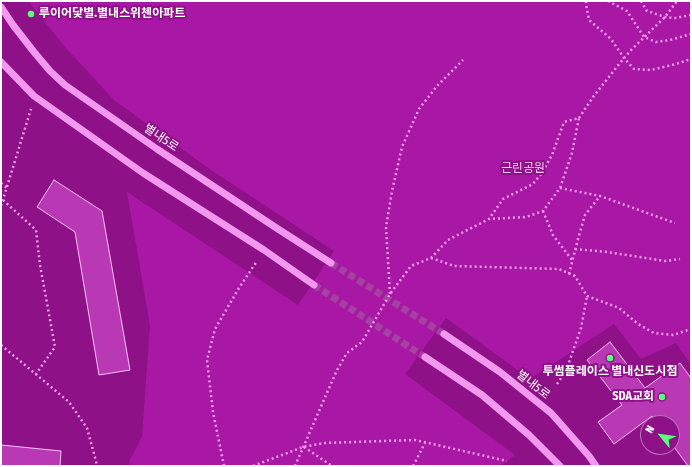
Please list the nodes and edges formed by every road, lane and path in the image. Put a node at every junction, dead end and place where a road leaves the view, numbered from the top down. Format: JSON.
{"nodes":[{"id":1,"x":586,"y":1,"type":"edge"},
{"id":2,"x":608,"y":1,"type":"edge"},
{"id":3,"x":641,"y":1,"type":"edge"},
{"id":4,"x":677,"y":1,"type":"edge"},
{"id":5,"x":1,"y":7,"type":"edge"},
{"id":6,"x":691,"y":15,"type":"edge"},
{"id":7,"x":665,"y":16,"type":"junction"},
{"id":8,"x":691,"y":34,"type":"edge"},
{"id":9,"x":644,"y":37,"type":"junction"},
{"id":10,"x":624,"y":58,"type":"junction"},
{"id":11,"x":691,"y":59,"type":"edge"},
{"id":12,"x":463,"y":60,"type":"dead end"},
{"id":13,"x":1,"y":62,"type":"edge"},
{"id":14,"x":34,"y":96,"type":"junction"},
{"id":15,"x":579,"y":118,"type":"junction"},
{"id":16,"x":1,"y":183,"type":"edge"},
{"id":17,"x":6,"y":188,"type":"junction"},
{"id":18,"x":560,"y":188,"type":"junction"},
{"id":19,"x":600,"y":196,"type":"junction"},
{"id":20,"x":3,"y":200,"type":"junction"},
{"id":21,"x":1,"y":206,"type":"edge"},
{"id":22,"x":543,"y":211,"type":"junction"},
{"id":23,"x":489,"y":219,"type":"junction"},
{"id":24,"x":675,"y":223,"type":"dead end"},
{"id":25,"x":575,"y":249,"type":"junction"},
{"id":26,"x":264,"y":250,"type":"junction"},
{"id":27,"x":431,"y":258,"type":"junction"},
{"id":28,"x":680,"y":259,"type":"dead end"},
{"id":29,"x":572,"y":261,"type":"junction"},
{"id":30,"x":331,"y":263,"type":"tunnel mouth"},
{"id":31,"x":569,"y":274,"type":"junction"},
{"id":32,"x":314,"y":285,"type":"tunnel mouth"},
{"id":33,"x":390,"y":294,"type":"junction"},
{"id":34,"x":587,"y":296,"type":"junction"},
{"id":35,"x":691,"y":329,"type":"edge"},
{"id":36,"x":444,"y":334,"type":"tunnel mouth"},
{"id":37,"x":1,"y":345,"type":"edge"},
{"id":38,"x":425,"y":357,"type":"tunnel mouth"},
{"id":39,"x":36,"y":374,"type":"junction"},
{"id":40,"x":557,"y":384,"type":"dead end"},
{"id":41,"x":424,"y":443,"type":"junction"},
{"id":42,"x":303,"y":447,"type":"junction"},
{"id":43,"x":507,"y":461,"type":"dead end"},
{"id":44,"x":97,"y":466,"type":"edge"},
{"id":45,"x":224,"y":466,"type":"edge"},
{"id":46,"x":253,"y":466,"type":"edge"},
{"id":47,"x":296,"y":466,"type":"edge"},
{"id":48,"x":332,"y":466,"type":"edge"},
{"id":49,"x":412,"y":466,"type":"edge"},
{"id":50,"x":560,"y":466,"type":"edge"},
{"id":51,"x":596,"y":466,"type":"edge"}],
"edges":[{"from":1,"to":10,"type":"path"},
{"from":2,"to":9,"type":"path"},
{"from":3,"to":7,"type":"path"},
{"from":4,"to":7,"type":"path"},
{"from":5,"to":30,"type":"street","name":"별내5로"},
{"from":6,"to":7,"type":"path"},
{"from":7,"to":9,"type":"path"},
{"from":8,"to":9,"type":"path"},
{"from":9,"to":10,"type":"path"},
{"from":10,"to":11,"type":"path"},
{"from":10,"to":15,"type":"path"},
{"from":12,"to":33,"type":"path"},
{"from":13,"to":14,"type":"street"},
{"from":14,"to":17,"type":"path"},
{"from":14,"to":26,"type":"street"},
{"from":15,"to":18,"type":"path"},
{"from":15,"to":23,"type":"path"},
{"from":16,"to":17,"type":"path"},
{"from":17,"to":20,"type":"path"},
{"from":18,"to":19,"type":"path"},
{"from":18,"to":22,"type":"path"},
{"from":19,"to":24,"type":"path"},
{"from":19,"to":25,"type":"path"},
{"from":20,"to":21,"type":"path"},
{"from":20,"to":39,"type":"path"},
{"from":22,"to":23,"type":"path"},
{"from":22,"to":29,"type":"path"},
{"from":23,"to":27,"type":"path"},
{"from":25,"to":28,"type":"path"},
{"from":25,"to":29,"type":"path"},
{"from":26,"to":32,"type":"street"},
{"from":26,"to":45,"type":"path"},
{"from":27,"to":31,"type":"path"},
{"from":27,"to":33,"type":"path"},
{"from":29,"to":31,"type":"path"},
{"from":31,"to":34,"type":"path"},
{"from":33,"to":42,"type":"path"},
{"from":34,"to":35,"type":"path"},
{"from":34,"to":40,"type":"path"},
{"from":36,"to":51,"type":"street","name":"별내5로"},
{"from":37,"to":39,"type":"path"},
{"from":38,"to":50,"type":"street"},
{"from":39,"to":44,"type":"path"},
{"from":41,"to":42,"type":"path"},
{"from":41,"to":43,"type":"path"},
{"from":41,"to":49,"type":"path"},
{"from":42,"to":46,"type":"path"},
{"from":42,"to":47,"type":"path"},
{"from":42,"to":48,"type":"path"}]}
